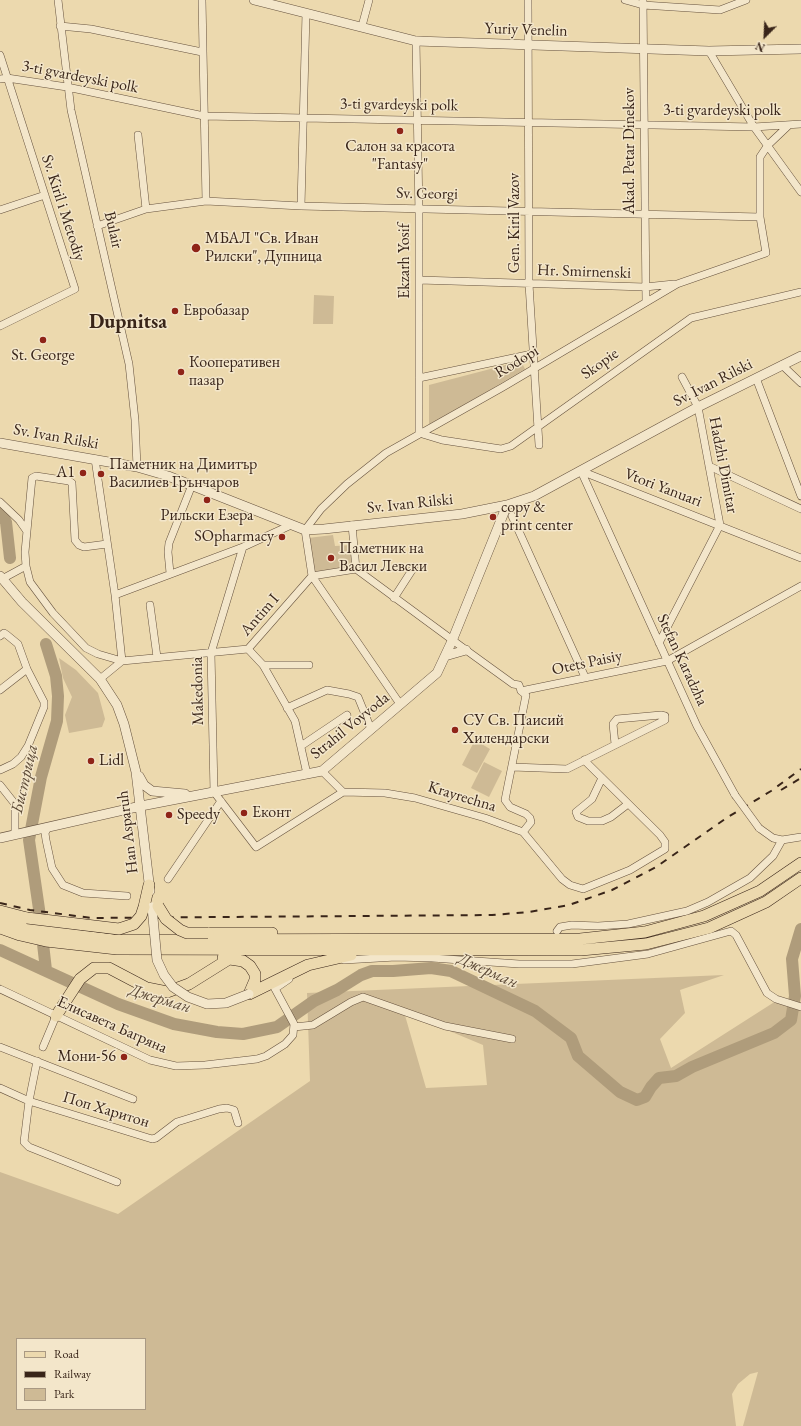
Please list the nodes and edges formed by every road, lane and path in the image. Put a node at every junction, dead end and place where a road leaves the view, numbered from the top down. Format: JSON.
{"nodes":[{"id":1,"x":58,"y":0,"type":"edge"},
{"id":2,"x":202,"y":0,"type":"edge"},
{"id":3,"x":254,"y":0,"type":"edge"},
{"id":4,"x":369,"y":0,"type":"edge"},
{"id":5,"x":528,"y":0,"type":"edge"},
{"id":6,"x":625,"y":0,"type":"edge"},
{"id":7,"x":746,"y":0,"type":"edge"},
{"id":8,"x":643,"y":2,"type":"edge"},
{"id":9,"x":306,"y":13,"type":"junction"},
{"id":10,"x":60,"y":26,"type":"junction"},
{"id":11,"x":362,"y":26,"type":"junction"},
{"id":12,"x":416,"y":41,"type":"junction"},
{"id":13,"x":528,"y":45,"type":"junction"},
{"id":14,"x":801,"y":49,"type":"edge"},
{"id":15,"x":644,"y":50,"type":"junction"},
{"id":16,"x":709,"y":51,"type":"junction"},
{"id":17,"x":202,"y":52,"type":"junction"},
{"id":18,"x":0,"y":55,"type":"edge"},
{"id":19,"x":3,"y":79,"type":"edge"},
{"id":20,"x":67,"y":87,"type":"junction"},
{"id":21,"x":204,"y":116,"type":"junction"},
{"id":22,"x":304,"y":117,"type":"junction"},
{"id":23,"x":418,"y":119,"type":"junction"},
{"id":24,"x":529,"y":122,"type":"junction"},
{"id":25,"x":801,"y":124,"type":"edge"},
{"id":26,"x":645,"y":125,"type":"junction"},
{"id":27,"x":789,"y":125,"type":"junction"},
{"id":28,"x":754,"y":127,"type":"junction"},
{"id":29,"x":138,"y":135,"type":"dead end"},
{"id":30,"x":768,"y":145,"type":"junction"},
{"id":31,"x":801,"y":192,"type":"edge"},
{"id":32,"x":45,"y":195,"type":"junction"},
{"id":33,"x":206,"y":201,"type":"junction"},
{"id":34,"x":301,"y":206,"type":"junction"},
{"id":35,"x":419,"y":207,"type":"junction"},
{"id":36,"x":146,"y":209,"type":"junction"},
{"id":37,"x":0,"y":210,"type":"edge"},
{"id":38,"x":530,"y":210,"type":"junction"},
{"id":39,"x":645,"y":214,"type":"junction"},
{"id":40,"x":760,"y":217,"type":"junction"},
{"id":41,"x":97,"y":226,"type":"junction"},
{"id":42,"x":419,"y":280,"type":"junction"},
{"id":43,"x":529,"y":284,"type":"junction"},
{"id":44,"x":676,"y":284,"type":"junction"},
{"id":45,"x":645,"y":287,"type":"junction"},
{"id":46,"x":801,"y":292,"type":"edge"},
{"id":47,"x":646,"y":302,"type":"junction"},
{"id":48,"x":0,"y":326,"type":"edge"},
{"id":49,"x":532,"y":354,"type":"junction"},
{"id":50,"x":801,"y":356,"type":"edge"},
{"id":51,"x":782,"y":365,"type":"junction"},
{"id":52,"x":533,"y":369,"type":"junction"},
{"id":53,"x":419,"y":378,"type":"junction"},
{"id":54,"x":682,"y":378,"type":"dead end"},
{"id":55,"x":756,"y":378,"type":"junction"},
{"id":56,"x":801,"y":383,"type":"edge"},
{"id":57,"x":698,"y":407,"type":"junction"},
{"id":58,"x":537,"y":427,"type":"junction"},
{"id":59,"x":419,"y":433,"type":"junction"},
{"id":60,"x":0,"y":443,"type":"edge"},
{"id":61,"x":539,"y":445,"type":"dead end"},
{"id":62,"x":95,"y":459,"type":"junction"},
{"id":63,"x":709,"y":466,"type":"junction"},
{"id":64,"x":136,"y":467,"type":"junction"},
{"id":65,"x":581,"y":471,"type":"junction"},
{"id":66,"x":192,"y":485,"type":"junction"},
{"id":67,"x":801,"y":496,"type":"edge"},
{"id":68,"x":0,"y":502,"type":"edge"},
{"id":69,"x":507,"y":505,"type":"junction"},
{"id":70,"x":801,"y":509,"type":"edge"},
{"id":71,"x":512,"y":516,"type":"dead end"},
{"id":72,"x":291,"y":525,"type":"junction"},
{"id":73,"x":352,"y":525,"type":"junction"},
{"id":74,"x":720,"y":525,"type":"junction"},
{"id":75,"x":26,"y":530,"type":"junction"},
{"id":76,"x":305,"y":530,"type":"junction"},
{"id":77,"x":107,"y":544,"type":"junction"},
{"id":78,"x":243,"y":547,"type":"junction"},
{"id":79,"x":801,"y":558,"type":"edge"},
{"id":80,"x":24,"y":567,"type":"junction"},
{"id":81,"x":414,"y":567,"type":"dead end"},
{"id":82,"x":356,"y":569,"type":"junction"},
{"id":83,"x":170,"y":573,"type":"junction"},
{"id":84,"x":312,"y":576,"type":"junction"},
{"id":85,"x":3,"y":579,"type":"edge"},
{"id":86,"x":801,"y":586,"type":"edge"},
{"id":87,"x":115,"y":595,"type":"junction"},
{"id":88,"x":394,"y":598,"type":"junction"},
{"id":89,"x":150,"y":605,"type":"dead end"},
{"id":90,"x":0,"y":636,"type":"edge"},
{"id":91,"x":452,"y":641,"type":"junction"},
{"id":92,"x":659,"y":643,"type":"junction"},
{"id":93,"x":248,"y":649,"type":"junction"},
{"id":94,"x":466,"y":650,"type":"junction"},
{"id":95,"x":211,"y":653,"type":"junction"},
{"id":96,"x":445,"y":656,"type":"junction"},
{"id":97,"x":157,"y":658,"type":"junction"},
{"id":98,"x":122,"y":661,"type":"junction"},
{"id":99,"x":667,"y":661,"type":"junction"},
{"id":100,"x":262,"y":665,"type":"junction"},
{"id":101,"x":309,"y":665,"type":"dead end"},
{"id":102,"x":27,"y":669,"type":"junction"},
{"id":103,"x":585,"y":677,"type":"junction"},
{"id":104,"x":100,"y":679,"type":"junction"},
{"id":105,"x":0,"y":690,"type":"edge"},
{"id":106,"x":521,"y":691,"type":"junction"},
{"id":107,"x":400,"y":704,"type":"junction"},
{"id":108,"x":287,"y":708,"type":"junction"},
{"id":109,"x":347,"y":715,"type":"dead end"},
{"id":110,"x":371,"y":729,"type":"junction"},
{"id":111,"x":615,"y":744,"type":"junction"},
{"id":112,"x":301,"y":746,"type":"junction"},
{"id":113,"x":584,"y":760,"type":"junction"},
{"id":114,"x":512,"y":767,"type":"junction"},
{"id":115,"x":0,"y":770,"type":"edge"},
{"id":116,"x":322,"y":771,"type":"junction"},
{"id":117,"x":136,"y":772,"type":"junction"},
{"id":118,"x":307,"y":774,"type":"junction"},
{"id":119,"x":602,"y":778,"type":"junction"},
{"id":120,"x":0,"y":784,"type":"edge"},
{"id":121,"x":214,"y":792,"type":"junction"},
{"id":122,"x":343,"y":792,"type":"junction"},
{"id":123,"x":200,"y":794,"type":"junction"},
{"id":124,"x":221,"y":801,"type":"junction"},
{"id":125,"x":628,"y":804,"type":"junction"},
{"id":126,"x":142,"y":806,"type":"junction"},
{"id":127,"x":44,"y":828,"type":"junction"},
{"id":128,"x":523,"y":832,"type":"junction"},
{"id":129,"x":20,"y":834,"type":"junction"},
{"id":130,"x":801,"y":837,"type":"edge"},
{"id":131,"x":0,"y":838,"type":"edge"},
{"id":132,"x":782,"y":840,"type":"junction"},
{"id":133,"x":801,"y":863,"type":"edge"},
{"id":134,"x":801,"y":878,"type":"edge"},
{"id":135,"x":168,"y":879,"type":"dead end"},
{"id":136,"x":150,"y":886,"type":"joint"},
{"id":137,"x":127,"y":896,"type":"dead end"},
{"id":138,"x":151,"y":906,"type":"junction"},
{"id":139,"x":0,"y":912,"type":"edge"},
{"id":140,"x":0,"y":919,"type":"edge"},
{"id":141,"x":0,"y":928,"type":"edge"},
{"id":142,"x":28,"y":928,"type":"junction"},
{"id":143,"x":557,"y":931,"type":"dead end"},
{"id":144,"x":47,"y":936,"type":"junction"},
{"id":145,"x":528,"y":940,"type":"junction"},
{"id":146,"x":117,"y":949,"type":"junction"},
{"id":147,"x":382,"y":950,"type":"junction"},
{"id":148,"x":558,"y":957,"type":"dead end"},
{"id":149,"x":229,"y":959,"type":"junction"},
{"id":150,"x":558,"y":965,"type":"junction"},
{"id":151,"x":255,"y":974,"type":"junction"},
{"id":152,"x":275,"y":988,"type":"junction"},
{"id":153,"x":0,"y":989,"type":"edge"},
{"id":154,"x":249,"y":994,"type":"junction"},
{"id":155,"x":801,"y":1007,"type":"edge"},
{"id":156,"x":56,"y":1016,"type":"junction"},
{"id":157,"x":294,"y":1026,"type":"junction"},
{"id":158,"x":512,"y":1039,"type":"dead end"},
{"id":159,"x":0,"y":1047,"type":"edge"},
{"id":160,"x":43,"y":1047,"type":"dead end"},
{"id":161,"x":37,"y":1061,"type":"junction"},
{"id":162,"x":0,"y":1088,"type":"edge"},
{"id":163,"x":133,"y":1099,"type":"dead end"},
{"id":164,"x":29,"y":1102,"type":"junction"},
{"id":165,"x":238,"y":1123,"type":"dead end"},
{"id":166,"x":117,"y":1182,"type":"dead end"}],
"edges":[{"from":1,"to":10,"type":"street","name":"Bulair"},
{"from":2,"to":17,"type":"street"},
{"from":3,"to":9,"type":"street","name":"Yuriy Venelin"},
{"from":4,"to":11,"type":"street"},
{"from":5,"to":13,"type":"street","name":"Gen. Kiril Vazov"},
{"from":6,"to":8,"type":"street"},
{"from":7,"to":8,"type":"street"},
{"from":8,"to":15,"type":"street","name":"Akad. Petar Dinekov"},
{"from":9,"to":11,"type":"street","name":"Yuriy Venelin"},
{"from":9,"to":22,"type":"street"},
{"from":10,"to":17,"type":"street"},
{"from":10,"to":20,"type":"street","name":"Bulair"},
{"from":11,"to":12,"type":"street","name":"Yuriy Venelin"},
{"from":12,"to":13,"type":"street","name":"Yuriy Venelin"},
{"from":12,"to":23,"type":"street","name":"Ekzarh Yosif"},
{"from":13,"to":15,"type":"street","name":"Yuriy Venelin"},
{"from":13,"to":24,"type":"street","name":"Gen. Kiril Vazov"},
{"from":14,"to":16,"type":"street","name":"Yuriy Venelin"},
{"from":15,"to":16,"type":"street","name":"Yuriy Venelin"},
{"from":15,"to":26,"type":"street","name":"Akad. Petar Dinekov"},
{"from":16,"to":28,"type":"street"},
{"from":17,"to":21,"type":"street"},
{"from":18,"to":19,"type":"street","name":"Sv. Kiril i Metodiy"},
{"from":19,"to":20,"type":"street","name":"3-ti gvardeyski polk"},
{"from":19,"to":32,"type":"street","name":"Sv. Kiril i Metodiy"},
{"from":20,"to":21,"type":"street","name":"3-ti gvardeyski polk"},
{"from":20,"to":41,"type":"street","name":"Bulair"},
{"from":21,"to":22,"type":"street","name":"3-ti gvardeyski polk"},
{"from":21,"to":33,"type":"street"},
{"from":22,"to":23,"type":"street","name":"3-ti gvardeyski polk"},
{"from":22,"to":34,"type":"street"},
{"from":23,"to":24,"type":"street","name":"3-ti gvardeyski polk"},
{"from":23,"to":35,"type":"street","name":"Ekzarh Yosif"},
{"from":24,"to":26,"type":"street","name":"3-ti gvardeyski polk"},
{"from":24,"to":38,"type":"street","name":"Gen. Kiril Vazov"},
{"from":25,"to":27,"type":"street","name":"3-ti gvardeyski polk"},
{"from":26,"to":28,"type":"street","name":"3-ti gvardeyski polk"},
{"from":26,"to":39,"type":"street","name":"Akad. Petar Dinekov"},
{"from":27,"to":28,"type":"street","name":"3-ti gvardeyski polk"},
{"from":27,"to":30,"type":"street"},
{"from":28,"to":30,"type":"street"},
{"from":29,"to":36,"type":"street"},
{"from":30,"to":31,"type":"street"},
{"from":30,"to":40,"type":"street"},
{"from":32,"to":37,"type":"street"},
{"from":32,"to":48,"type":"street","name":"Sv. Kiril i Metodiy"},
{"from":33,"to":34,"type":"street","name":"Sv. Georgi"},
{"from":33,"to":36,"type":"street","name":"Sv. Georgi"},
{"from":34,"to":35,"type":"street","name":"Sv. Georgi"},
{"from":35,"to":38,"type":"street","name":"Sv. Georgi"},
{"from":35,"to":42,"type":"street","name":"Ekzarh Yosif"},
{"from":36,"to":41,"type":"street","name":"Sv. Georgi"},
{"from":38,"to":39,"type":"street","name":"Sv. Georgi"},
{"from":38,"to":43,"type":"street","name":"Gen. Kiril Vazov"},
{"from":39,"to":40,"type":"street","name":"Sv. Georgi"},
{"from":39,"to":45,"type":"street","name":"Akad. Petar Dinekov"},
{"from":40,"to":44,"type":"street","name":"Rodopi"},
{"from":41,"to":64,"type":"street","name":"Bulair"},
{"from":42,"to":43,"type":"street","name":"Hr. Smirnenski"},
{"from":42,"to":53,"type":"street","name":"Ekzarh Yosif"},
{"from":43,"to":45,"type":"street","name":"Hr. Smirnenski"},
{"from":43,"to":49,"type":"street","name":"Gen. Kiril Vazov"},
{"from":44,"to":45,"type":"street","name":"Hr. Smirnenski"},
{"from":44,"to":47,"type":"street","name":"Rodopi"},
{"from":45,"to":47,"type":"street","name":"Akad. Petar Dinekov"},
{"from":46,"to":58,"type":"street","name":"Skopie"},
{"from":47,"to":52,"type":"street","name":"Rodopi"},
{"from":49,"to":52,"type":"street","name":"Gen. Kiril Vazov"},
{"from":49,"to":53,"type":"street"},
{"from":50,"to":51,"type":"street","name":"Sv. Ivan Rilski"},
{"from":51,"to":55,"type":"street","name":"Sv. Ivan Rilski"},
{"from":51,"to":56,"type":"street"},
{"from":52,"to":58,"type":"street","name":"Gen. Kiril Vazov"},
{"from":52,"to":59,"type":"street","name":"Rodopi"},
{"from":53,"to":59,"type":"street","name":"Ekzarh Yosif"},
{"from":54,"to":57,"type":"street","name":"Hadzhi Dimitar"},
{"from":55,"to":57,"type":"street","name":"Sv. Ivan Rilski"},
{"from":55,"to":67,"type":"street"},
{"from":57,"to":63,"type":"street","name":"Hadzhi Dimitar"},
{"from":57,"to":65,"type":"street","name":"Sv. Ivan Rilski"},
{"from":58,"to":59,"type":"street","name":"Skopie"},
{"from":58,"to":61,"type":"street","name":"Gen. Kiril Vazov"},
{"from":59,"to":76,"type":"street","name":"Rodopi"},
{"from":60,"to":62,"type":"street","name":"Sv. Ivan Rilski"},
{"from":62,"to":64,"type":"street","name":"Sv. Ivan Rilski"},
{"from":62,"to":77,"type":"street"},
{"from":63,"to":70,"type":"street"},
{"from":63,"to":74,"type":"street","name":"Hadzhi Dimitar"},
{"from":64,"to":66,"type":"street","name":"Sv. Ivan Rilski"},
{"from":65,"to":69,"type":"street","name":"Sv. Ivan Rilski"},
{"from":65,"to":74,"type":"street","name":"Vtori Yanuari"},
{"from":65,"to":92,"type":"street","name":"Stefan Karadzha"},
{"from":66,"to":72,"type":"street","name":"Sv. Ivan Rilski"},
{"from":66,"to":83,"type":"street"},
{"from":68,"to":75,"type":"street"},
{"from":69,"to":73,"type":"street","name":"Sv. Ivan Rilski"},
{"from":69,"to":91,"type":"street","name":"Strahil Voyvoda"},
{"from":71,"to":103,"type":"street"},
{"from":72,"to":76,"type":"street","name":"Sv. Ivan Rilski"},
{"from":72,"to":78,"type":"street"},
{"from":73,"to":76,"type":"street","name":"Sv. Ivan Rilski"},
{"from":73,"to":82,"type":"street"},
{"from":74,"to":79,"type":"street","name":"Vtori Yanuari"},
{"from":74,"to":92,"type":"street","name":"Hadzhi Dimitar"},
{"from":75,"to":77,"type":"street"},
{"from":75,"to":80,"type":"street"},
{"from":76,"to":84,"type":"street"},
{"from":77,"to":87,"type":"street"},
{"from":78,"to":83,"type":"street"},
{"from":78,"to":95,"type":"street","name":"Makedonia"},
{"from":80,"to":85,"type":"street"},
{"from":80,"to":98,"type":"street"},
{"from":81,"to":88,"type":"street"},
{"from":82,"to":84,"type":"street"},
{"from":82,"to":88,"type":"street"},
{"from":83,"to":87,"type":"street"},
{"from":84,"to":93,"type":"street","name":"Antim I"},
{"from":84,"to":107,"type":"street"},
{"from":85,"to":104,"type":"street","name":"Han Asparuh"},
{"from":86,"to":99,"type":"street","name":"Otets Paisiy"},
{"from":87,"to":98,"type":"street"},
{"from":88,"to":91,"type":"street"},
{"from":89,"to":97,"type":"street"},
{"from":90,"to":102,"type":"street"},
{"from":91,"to":94,"type":"street"},
{"from":91,"to":96,"type":"street","name":"Strahil Voyvoda"},
{"from":92,"to":99,"type":"street","name":"Stefan Karadzha"},
{"from":93,"to":95,"type":"street","name":"Antim I"},
{"from":93,"to":100,"type":"street"},
{"from":94,"to":96,"type":"street"},
{"from":94,"to":106,"type":"street"},
{"from":95,"to":97,"type":"street","name":"Antim I"},
{"from":95,"to":121,"type":"street","name":"Makedonia"},
{"from":96,"to":107,"type":"street","name":"Strahil Voyvoda"},
{"from":97,"to":98,"type":"street","name":"Antim I"},
{"from":98,"to":104,"type":"street"},
{"from":99,"to":103,"type":"street","name":"Otets Paisiy"},
{"from":99,"to":132,"type":"street","name":"Stefan Karadzha","bridge":true},
{"from":100,"to":101,"type":"street"},
{"from":100,"to":108,"type":"street"},
{"from":102,"to":105,"type":"street"},
{"from":102,"to":115,"type":"street"},
{"from":103,"to":106,"type":"street","name":"Otets Paisiy"},
{"from":104,"to":117,"type":"street","name":"Han Asparuh"},
{"from":106,"to":114,"type":"street"},
{"from":107,"to":110,"type":"street","name":"Strahil Voyvoda"},
{"from":108,"to":110,"type":"street"},
{"from":108,"to":112,"type":"street"},
{"from":109,"to":112,"type":"street"},
{"from":110,"to":116,"type":"street","name":"Strahil Voyvoda"},
{"from":111,"to":111,"type":"street"},
{"from":111,"to":113,"type":"street"},
{"from":112,"to":118,"type":"street"},
{"from":113,"to":114,"type":"street"},
{"from":113,"to":119,"type":"street"},
{"from":114,"to":128,"type":"street"},
{"from":116,"to":118,"type":"street","name":"Strahil Voyvoda"},
{"from":116,"to":122,"type":"street"},
{"from":117,"to":123,"type":"street"},
{"from":117,"to":126,"type":"street","name":"Han Asparuh"},
{"from":118,"to":121,"type":"street","name":"Strahil Voyvoda"},
{"from":119,"to":125,"type":"street"},
{"from":119,"to":125,"type":"street"},
{"from":120,"to":129,"type":"street"},
{"from":121,"to":123,"type":"street","name":"Strahil Voyvoda"},
{"from":121,"to":124,"type":"street"},
{"from":122,"to":124,"type":"street"},
{"from":122,"to":128,"type":"street","name":"Krayrechna"},
{"from":123,"to":126,"type":"street","name":"Strahil Voyvoda"},
{"from":124,"to":135,"type":"street"},
{"from":125,"to":128,"type":"street"},
{"from":126,"to":127,"type":"street","name":"Strahil Voyvoda"},
{"from":126,"to":136,"type":"street","name":"Han Asparuh"},
{"from":127,"to":129,"type":"street","name":"Strahil Voyvoda"},
{"from":127,"to":137,"type":"street"},
{"from":129,"to":131,"type":"street","name":"Strahil Voyvoda"},
{"from":130,"to":132,"type":"street"},
{"from":132,"to":143,"type":"street"},
{"from":133,"to":145,"type":"main road"},
{"from":134,"to":147,"type":"main road"},
{"from":136,"to":138,"type":"main road"},
{"from":138,"to":142,"type":"main road","bridge":true},
{"from":138,"to":145,"type":"main road","bridge":true},
{"from":138,"to":154,"type":"street","bridge":true},
{"from":139,"to":142,"type":"main road"},
{"from":140,"to":142,"type":"main road"},
{"from":141,"to":142,"type":"main road"},
{"from":142,"to":144,"type":"main road"},
{"from":144,"to":145,"type":"main road"},
{"from":144,"to":146,"type":"main road"},
{"from":146,"to":147,"type":"main road"},
{"from":146,"to":149,"type":"main road"},
{"from":147,"to":152,"type":"main road"},
{"from":148,"to":150,"type":"street"},
{"from":149,"to":151,"type":"main road"},
{"from":149,"to":156,"type":"main road"},
{"from":150,"to":152,"type":"street"},
{"from":150,"to":155,"type":"street"},
{"from":151,"to":152,"type":"main road"},
{"from":151,"to":154,"type":"main road"},
{"from":152,"to":154,"type":"main road"},
{"from":152,"to":157,"type":"street"},
{"from":153,"to":156,"type":"street","name":"Елисавета Багряна"},
{"from":156,"to":157,"type":"street","name":"Елисавета Багряна"},
{"from":156,"to":160,"type":"street"},
{"from":157,"to":158,"type":"street"},
{"from":159,"to":161,"type":"street"},
{"from":161,"to":163,"type":"street"},
{"from":161,"to":164,"type":"street"},
{"from":162,"to":164,"type":"street","name":"Поп Харитон"},
{"from":164,"to":165,"type":"street","name":"Поп Харитон"},
{"from":164,"to":166,"type":"street"}]}
